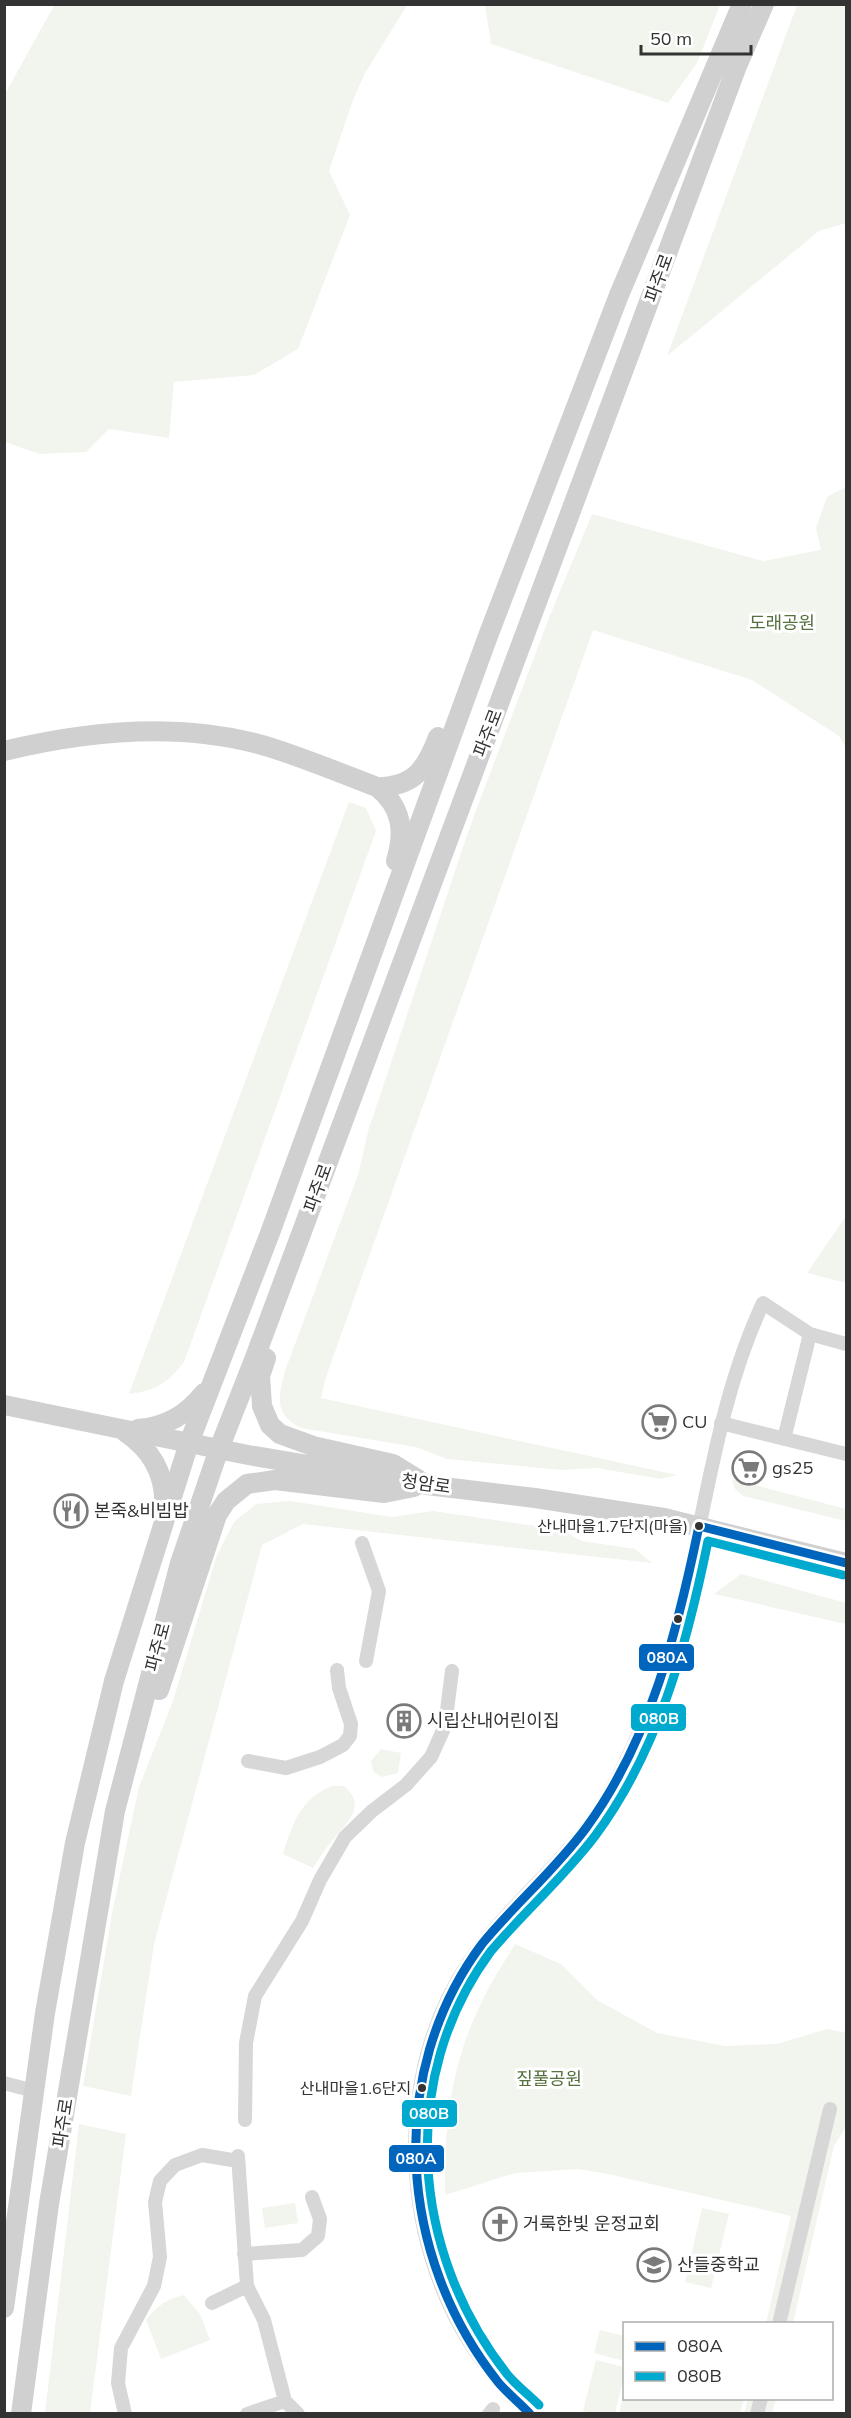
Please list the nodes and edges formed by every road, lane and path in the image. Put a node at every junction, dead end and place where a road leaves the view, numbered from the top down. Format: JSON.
{"nodes":[{"id":1,"x":742,"y":4,"type":"edge"},
{"id":2,"x":764,"y":4,"type":"edge"},
{"id":3,"x":481,"y":657,"type":"junction"},
{"id":4,"x":4,"y":751,"type":"edge"},
{"id":5,"x":377,"y":787,"type":"junction"},
{"id":6,"x":390,"y":908,"type":"junction"},
{"id":7,"x":327,"y":1162,"type":"junction"},
{"id":8,"x":810,"y":1334,"type":"junction"},
{"id":9,"x":846,"y":1344,"type":"edge"},
{"id":10,"x":216,"y":1372,"type":"junction"},
{"id":11,"x":4,"y":1405,"type":"edge"},
{"id":12,"x":721,"y":1423,"type":"junction"},
{"id":13,"x":123,"y":1431,"type":"junction"},
{"id":14,"x":784,"y":1439,"type":"junction"},
{"id":15,"x":189,"y":1443,"type":"junction"},
{"id":16,"x":219,"y":1449,"type":"junction"},
{"id":17,"x":846,"y":1454,"type":"edge"},
{"id":18,"x":427,"y":1485,"type":"junction"},
{"id":19,"x":699,"y":1526,"type":"junction"},
{"id":20,"x":162,"y":1527,"type":"junction"},
{"id":21,"x":362,"y":1543,"type":"dead end"},
{"id":22,"x":846,"y":1563,"type":"edge"},
{"id":23,"x":366,"y":1661,"type":"dead end"},
{"id":24,"x":337,"y":1670,"type":"dead end"},
{"id":25,"x":452,"y":1671,"type":"dead end"},
{"id":26,"x":132,"y":1746,"type":"junction"},
{"id":27,"x":248,"y":1761,"type":"dead end"},
{"id":28,"x":4,"y":2083,"type":"edge"},
{"id":29,"x":34,"y":2091,"type":"junction"},
{"id":30,"x":830,"y":2109,"type":"dead end"},
{"id":31,"x":245,"y":2121,"type":"dead end"},
{"id":32,"x":312,"y":2197,"type":"dead end"},
{"id":33,"x":244,"y":2254,"type":"junction"},
{"id":34,"x":247,"y":2286,"type":"junction"},
{"id":35,"x":212,"y":2303,"type":"dead end"},
{"id":36,"x":4,"y":2308,"type":"edge"},
{"id":37,"x":779,"y":2322,"type":"edge"},
{"id":38,"x":285,"y":2401,"type":"junction"},
{"id":39,"x":21,"y":2414,"type":"edge"},
{"id":40,"x":125,"y":2414,"type":"edge"},
{"id":41,"x":247,"y":2414,"type":"edge"},
{"id":42,"x":298,"y":2414,"type":"edge"},
{"id":43,"x":531,"y":2414,"type":"edge"}],
"edges":[{"from":1,"to":3,"type":"main road","name":"파주로"},
{"from":2,"to":7,"type":"main road","name":"파주로"},
{"from":3,"to":5,"type":"main road"},
{"from":3,"to":6,"type":"main road","name":"파주로"},
{"from":4,"to":5,"type":"main road"},
{"from":5,"to":6,"type":"main road"},
{"from":6,"to":10,"type":"main road","name":"파주로"},
{"from":7,"to":16,"type":"main road","name":"파주로"},
{"from":7,"to":18,"type":"main road"},
{"from":8,"to":9,"type":"street"},
{"from":8,"to":12,"type":"street"},
{"from":8,"to":14,"type":"street"},
{"from":10,"to":13,"type":"main road"},
{"from":10,"to":15,"type":"main road","name":"파주로"},
{"from":11,"to":13,"type":"main road","name":"청암로"},
{"from":12,"to":14,"type":"street"},
{"from":12,"to":19,"type":"street"},
{"from":13,"to":15,"type":"main road","name":"청암로"},
{"from":13,"to":20,"type":"main road"},
{"from":14,"to":17,"type":"street"},
{"from":15,"to":16,"type":"main road","name":"청암로"},
{"from":15,"to":20,"type":"main road","name":"파주로"},
{"from":16,"to":18,"type":"main road","name":"청암로"},
{"from":16,"to":26,"type":"main road","name":"파주로"},
{"from":18,"to":19,"type":"main road","name":"청암로"},
{"from":18,"to":26,"type":"main road"},
{"from":19,"to":22,"type":"main road","name":"청암로"},
{"from":19,"to":43,"type":"street"},
{"from":20,"to":29,"type":"main road","name":"파주로"},
{"from":21,"to":23,"type":"street"},
{"from":24,"to":27,"type":"street"},
{"from":25,"to":31,"type":"street"},
{"from":26,"to":39,"type":"main road","name":"파주로"},
{"from":28,"to":29,"type":"street"},
{"from":29,"to":36,"type":"main road","name":"파주로"},
{"from":30,"to":37,"type":"street"},
{"from":32,"to":33,"type":"street"},
{"from":33,"to":34,"type":"street"},
{"from":33,"to":40,"type":"street"},
{"from":34,"to":35,"type":"street"},
{"from":34,"to":38,"type":"street"},
{"from":38,"to":41,"type":"street"},
{"from":38,"to":42,"type":"street"}]}
